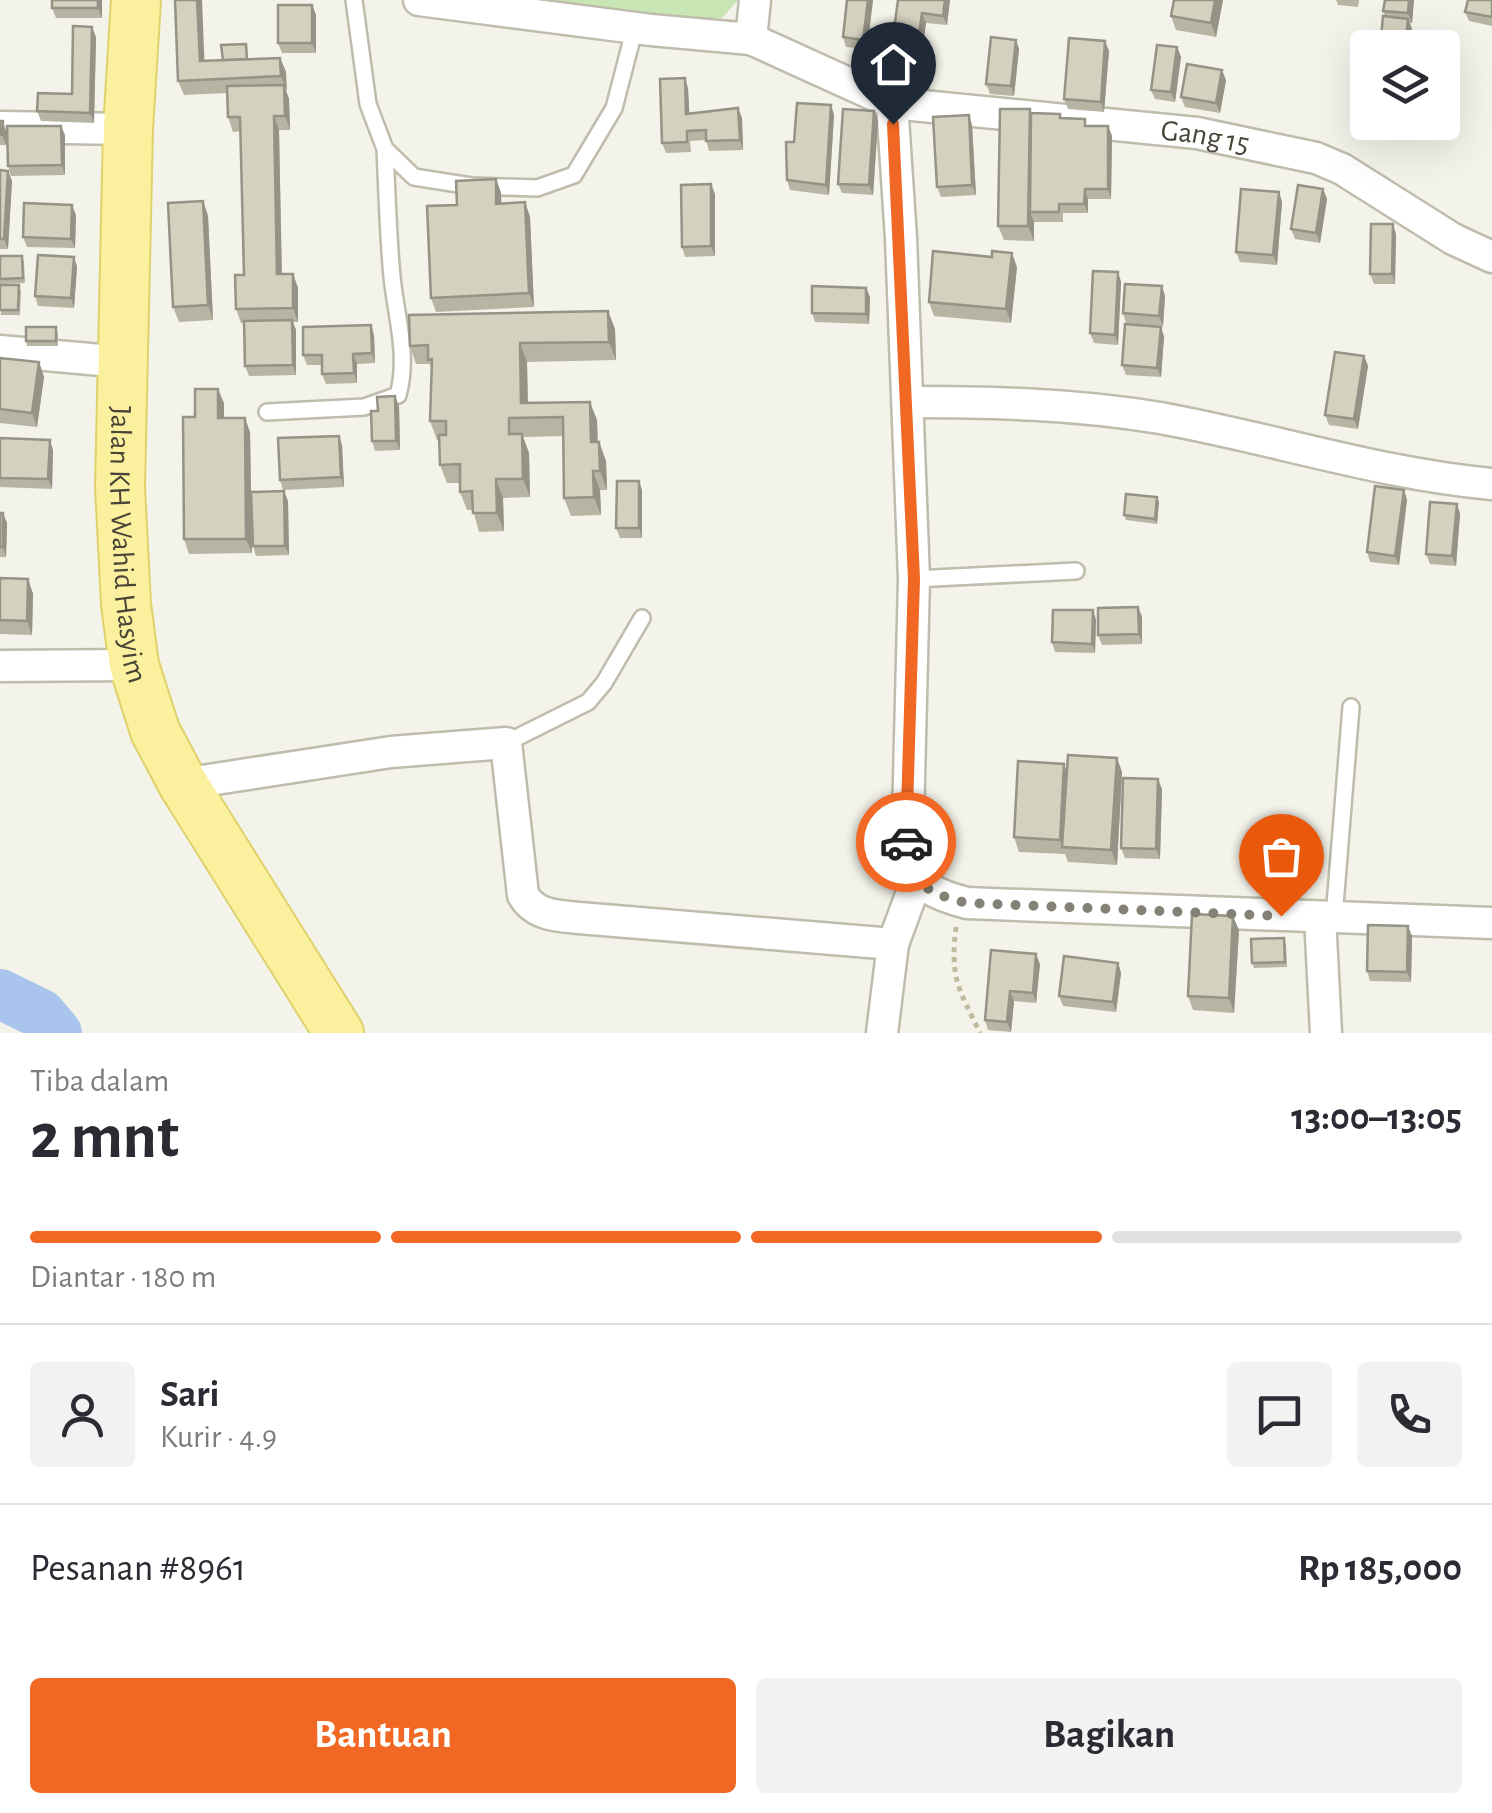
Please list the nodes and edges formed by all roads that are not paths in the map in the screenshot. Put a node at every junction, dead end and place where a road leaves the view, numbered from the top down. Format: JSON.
{"nodes":[{"id":1,"x":136,"y":0,"type":"edge"},
{"id":2,"x":354,"y":0,"type":"edge"},
{"id":3,"x":419,"y":0,"type":"edge"},
{"id":4,"x":756,"y":0,"type":"edge"},
{"id":5,"x":635,"y":27,"type":"junction"},
{"id":6,"x":751,"y":38,"type":"junction"},
{"id":7,"x":892,"y":102,"type":"junction"},
{"id":8,"x":0,"y":127,"type":"edge"},
{"id":9,"x":128,"y":129,"type":"junction"},
{"id":10,"x":384,"y":150,"type":"junction"},
{"id":11,"x":1492,"y":258,"type":"edge"},
{"id":12,"x":0,"y":351,"type":"edge"},
{"id":13,"x":123,"y":362,"type":"junction"},
{"id":14,"x":908,"y":402,"type":"junction"},
{"id":15,"x":266,"y":412,"type":"dead end"},
{"id":16,"x":1492,"y":484,"type":"edge"},
{"id":17,"x":1076,"y":571,"type":"dead end"},
{"id":18,"x":914,"y":579,"type":"junction"},
{"id":19,"x":642,"y":618,"type":"dead end"},
{"id":20,"x":134,"y":665,"type":"junction"},
{"id":21,"x":0,"y":666,"type":"edge"},
{"id":22,"x":1351,"y":706,"type":"dead end"},
{"id":23,"x":506,"y":743,"type":"junction"},
{"id":24,"x":183,"y":784,"type":"junction"},
{"id":25,"x":920,"y":884,"type":"junction"},
{"id":26,"x":1327,"y":918,"type":"junction"},
{"id":27,"x":1492,"y":923,"type":"edge"},
{"id":28,"x":893,"y":944,"type":"junction"},
{"id":29,"x":339,"y":1033,"type":"edge"},
{"id":30,"x":882,"y":1033,"type":"edge"},
{"id":31,"x":1326,"y":1033,"type":"edge"}],
"edges":[{"from":1,"to":9,"type":"main road","name":"Jalan KH Wahid Hasyim"},
{"from":2,"to":10,"type":"lane"},
{"from":3,"to":5,"type":"street","name":"Gang 15"},
{"from":4,"to":6,"type":"street"},
{"from":5,"to":6,"type":"street","name":"Gang 15"},
{"from":5,"to":10,"type":"lane"},
{"from":6,"to":7,"type":"street","name":"Gang 15"},
{"from":7,"to":11,"type":"street","name":"Gang 15"},
{"from":7,"to":14,"type":"street"},
{"from":8,"to":9,"type":"street"},
{"from":9,"to":13,"type":"main road","name":"Jalan KH Wahid Hasyim"},
{"from":10,"to":15,"type":"lane"},
{"from":12,"to":13,"type":"street"},
{"from":13,"to":20,"type":"main road","name":"Jalan KH Wahid Hasyim"},
{"from":14,"to":16,"type":"street"},
{"from":14,"to":18,"type":"street"},
{"from":17,"to":18,"type":"lane"},
{"from":18,"to":25,"type":"street"},
{"from":19,"to":23,"type":"lane"},
{"from":20,"to":21,"type":"street"},
{"from":20,"to":24,"type":"main road","name":"Jalan KH Wahid Hasyim"},
{"from":22,"to":26,"type":"lane"},
{"from":23,"to":24,"type":"street"},
{"from":23,"to":28,"type":"street"},
{"from":24,"to":29,"type":"main road","name":"Jalan KH Wahid Hasyim"},
{"from":25,"to":26,"type":"street"},
{"from":25,"to":28,"type":"street"},
{"from":26,"to":27,"type":"street"},
{"from":26,"to":31,"type":"street"},
{"from":28,"to":30,"type":"street"}]}
